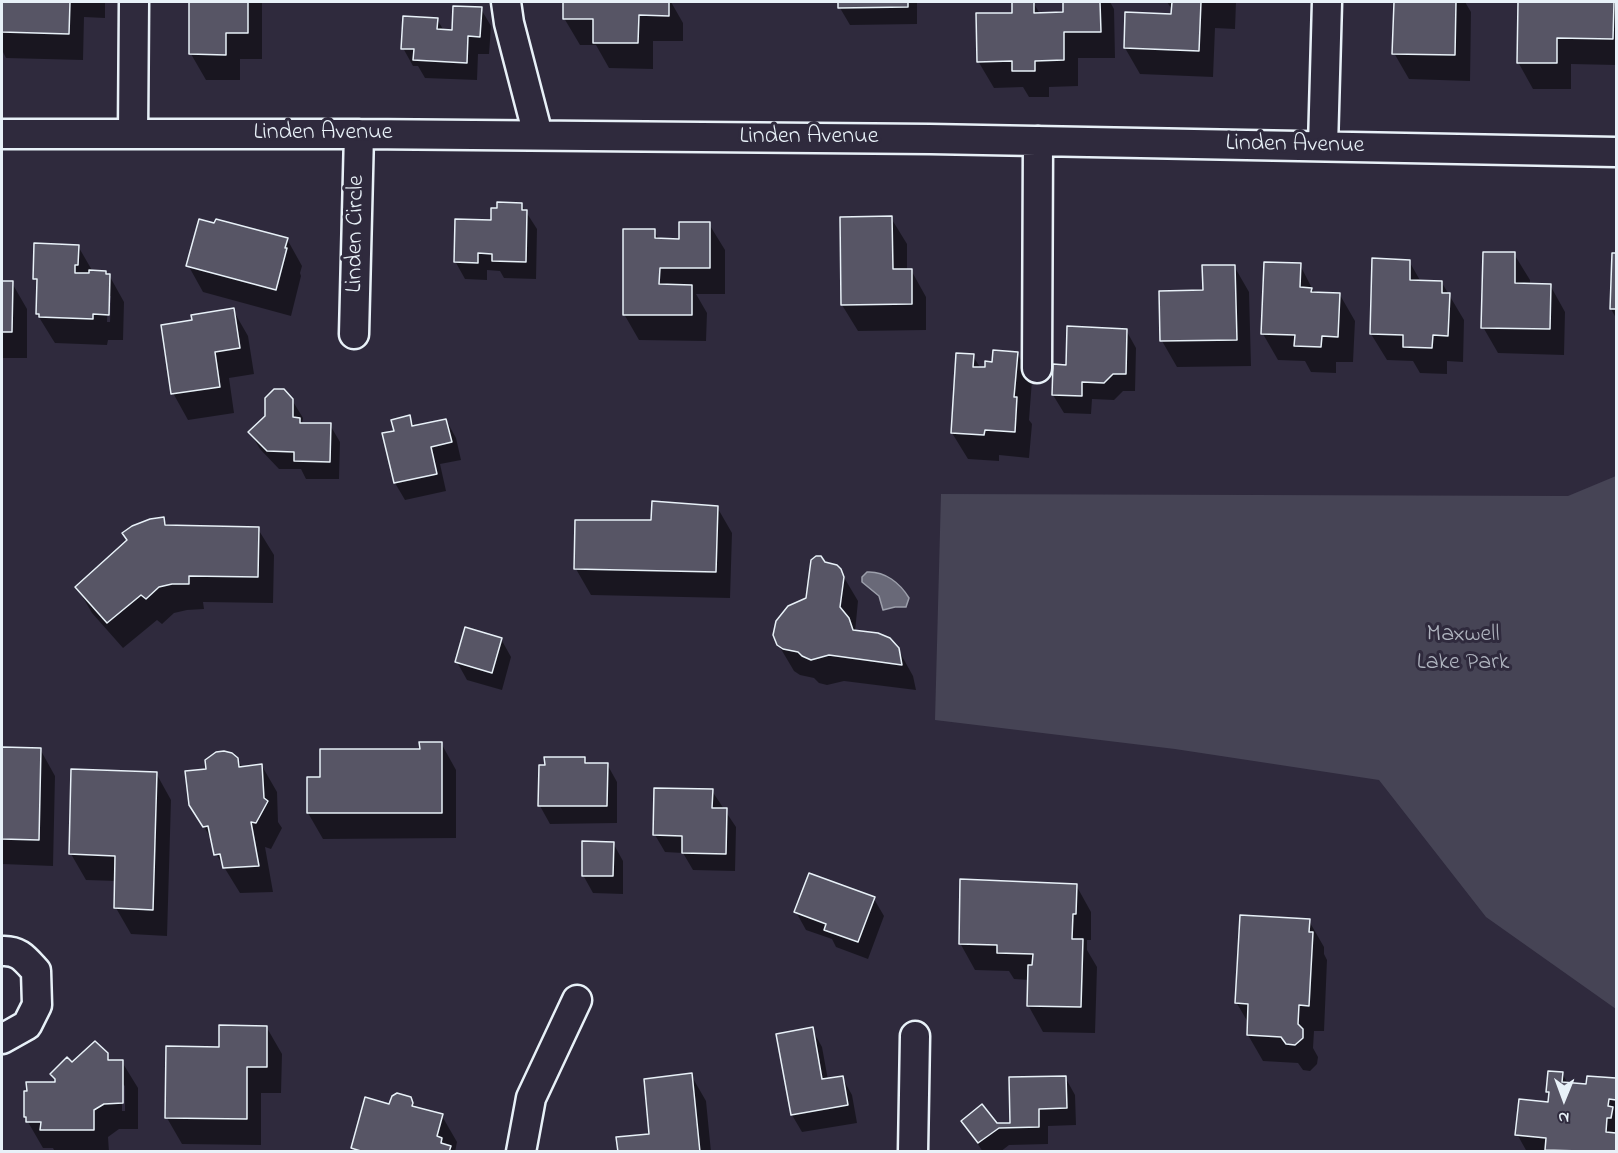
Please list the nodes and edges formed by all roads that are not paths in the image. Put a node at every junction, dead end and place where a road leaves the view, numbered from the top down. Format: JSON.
{"nodes":[{"id":1,"x":134,"y":2,"type":"edge"},
{"id":2,"x":506,"y":2,"type":"edge"},
{"id":3,"x":1327,"y":2,"type":"edge"},
{"id":4,"x":2,"y":134,"type":"edge"},
{"id":5,"x":132,"y":134,"type":"junction"},
{"id":6,"x":359,"y":134,"type":"junction"},
{"id":7,"x":538,"y":135,"type":"junction"},
{"id":8,"x":1038,"y":141,"type":"junction"},
{"id":9,"x":1323,"y":147,"type":"junction"},
{"id":10,"x":1617,"y":152,"type":"edge"},
{"id":11,"x":354,"y":334,"type":"dead end"},
{"id":12,"x":1037,"y":368,"type":"dead end"},
{"id":13,"x":2,"y":951,"type":"edge"},
{"id":14,"x":577,"y":1000,"type":"dead end"},
{"id":15,"x":915,"y":1036,"type":"dead end"},
{"id":16,"x":2,"y":1039,"type":"edge"},
{"id":17,"x":521,"y":1152,"type":"edge"},
{"id":18,"x":914,"y":1152,"type":"edge"}],
"edges":[{"from":1,"to":5,"type":"street"},
{"from":2,"to":7,"type":"street"},
{"from":3,"to":9,"type":"street"},
{"from":4,"to":5,"type":"street","name":"Linden Avenue"},
{"from":5,"to":6,"type":"street","name":"Linden Avenue"},
{"from":6,"to":7,"type":"street","name":"Linden Avenue"},
{"from":6,"to":11,"type":"street","name":"Linden Circle"},
{"from":7,"to":8,"type":"street","name":"Linden Avenue"},
{"from":8,"to":9,"type":"street","name":"Linden Avenue"},
{"from":8,"to":12,"type":"street"},
{"from":9,"to":10,"type":"street","name":"Linden Avenue"},
{"from":13,"to":16,"type":"street"},
{"from":14,"to":17,"type":"street"},
{"from":15,"to":18,"type":"street"}]}
